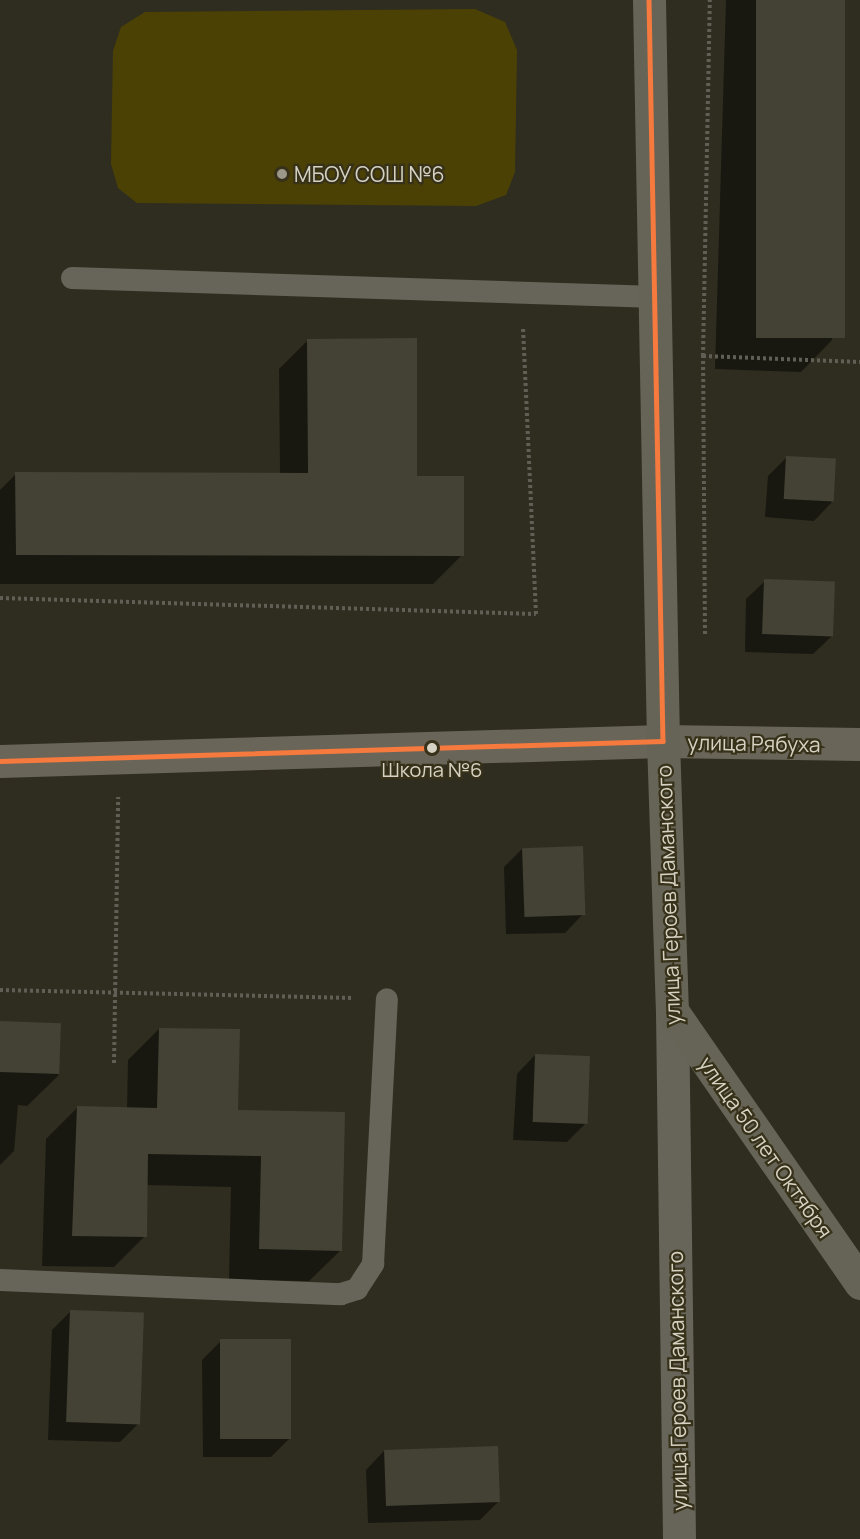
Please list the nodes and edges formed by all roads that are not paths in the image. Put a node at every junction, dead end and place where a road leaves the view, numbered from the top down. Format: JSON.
{"nodes":[{"id":1,"x":650,"y":0,"type":"edge"},
{"id":2,"x":72,"y":278,"type":"dead end"},
{"id":3,"x":657,"y":297,"type":"junction"},
{"id":4,"x":663,"y":741,"type":"junction"},
{"id":5,"x":860,"y":744,"type":"edge"},
{"id":6,"x":0,"y":761,"type":"edge"},
{"id":7,"x":387,"y":999,"type":"road end"},
{"id":8,"x":672,"y":1011,"type":"junction"},
{"id":9,"x":0,"y":1280,"type":"edge"},
{"id":10,"x":860,"y":1282,"type":"edge"},
{"id":11,"x":679,"y":1539,"type":"edge"}],
"edges":[{"from":1,"to":3,"type":"main road","name":"улица Героев Даманского"},
{"from":2,"to":3,"type":"lane"},
{"from":3,"to":4,"type":"main road","name":"улица Героев Даманского"},
{"from":4,"to":5,"type":"main road","name":"улица Рябуха"},
{"from":4,"to":6,"type":"main road","name":"улица Рябуха"},
{"from":4,"to":8,"type":"main road","name":"улица Героев Даманского"},
{"from":7,"to":9,"type":"lane"},
{"from":8,"to":10,"type":"main road","name":"улица 50 лет Октября"},
{"from":8,"to":11,"type":"street","name":"улица Героев Даманского"}]}
